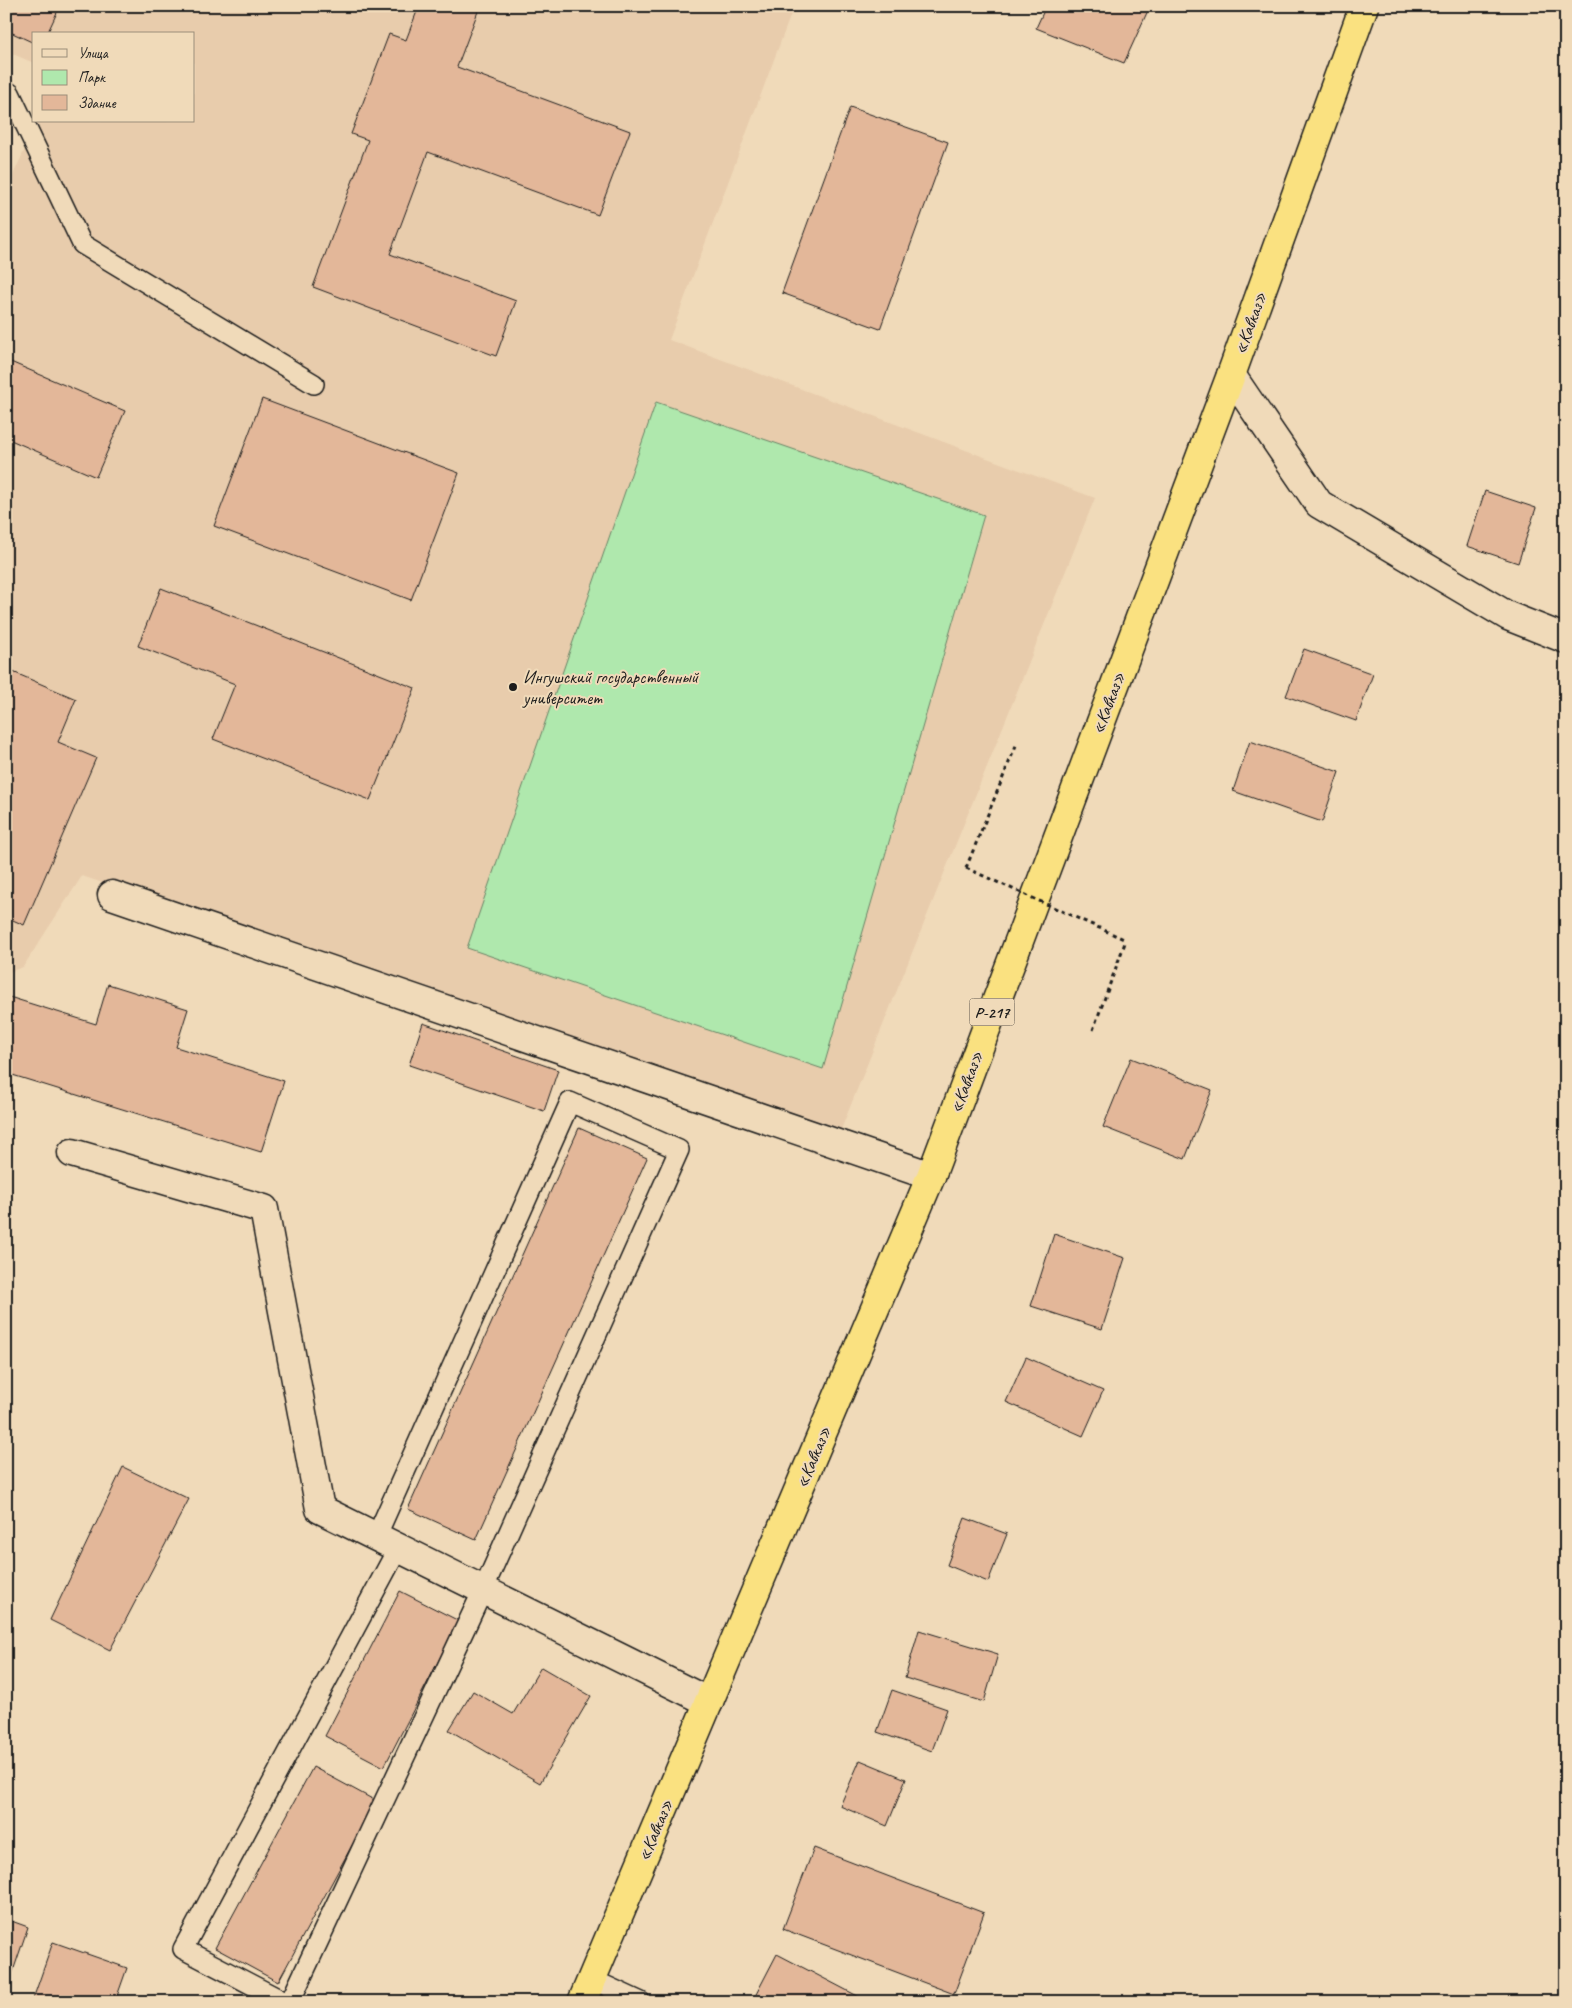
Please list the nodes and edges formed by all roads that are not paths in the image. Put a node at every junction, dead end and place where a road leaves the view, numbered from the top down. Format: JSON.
{"nodes":[{"id":1,"x":1364,"y":6,"type":"edge"},
{"id":2,"x":6,"y":91,"type":"edge"},
{"id":3,"x":1231,"y":375,"type":"junction"},
{"id":4,"x":314,"y":384,"type":"dead end"},
{"id":5,"x":1566,"y":639,"type":"edge"},
{"id":6,"x":112,"y":895,"type":"dead end"},
{"id":7,"x":72,"y":1153,"type":"dead end"},
{"id":8,"x":931,"y":1176,"type":"junction"},
{"id":9,"x":387,"y":1543,"type":"junction"},
{"id":10,"x":483,"y":1590,"type":"junction"},
{"id":11,"x":709,"y":1702,"type":"junction"},
{"id":12,"x":586,"y":1990,"type":"edge"},
{"id":13,"x":285,"y":2002,"type":"edge"},
{"id":14,"x":290,"y":2002,"type":"edge"},
{"id":15,"x":641,"y":2002,"type":"edge"}],
"edges":[{"from":1,"to":3,"type":"highway","name":"«Кавказ»","number":"Р-217"},
{"from":2,"to":4,"type":"lane"},
{"from":3,"to":5,"type":"street"},
{"from":3,"to":8,"type":"highway","name":"«Кавказ»","number":"Р-217"},
{"from":6,"to":8,"type":"street"},
{"from":7,"to":9,"type":"street"},
{"from":8,"to":11,"type":"highway","name":"«Кавказ»","number":"Р-217"},
{"from":9,"to":10,"type":"street"},
{"from":9,"to":10,"type":"lane"},
{"from":9,"to":13,"type":"lane"},
{"from":10,"to":11,"type":"street"},
{"from":10,"to":14,"type":"lane"},
{"from":11,"to":12,"type":"highway","name":"«Кавказ»","number":"Р-217"},
{"from":12,"to":15,"type":"lane"}]}
